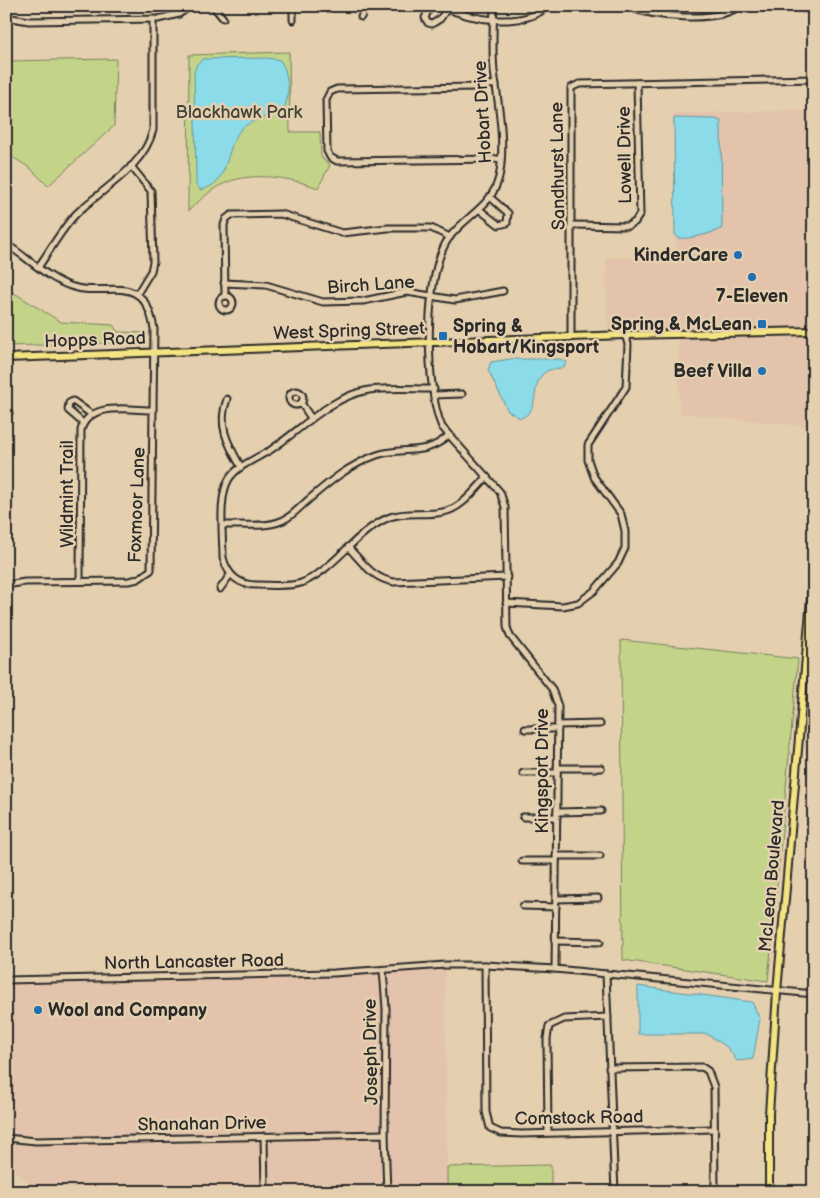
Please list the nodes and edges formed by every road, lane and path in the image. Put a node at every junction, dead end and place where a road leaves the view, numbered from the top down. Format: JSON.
{"nodes":[{"id":1,"x":191,"y":6,"type":"edge"},
{"id":2,"x":213,"y":6,"type":"edge"},
{"id":3,"x":293,"y":6,"type":"edge"},
{"id":4,"x":366,"y":6,"type":"edge"},
{"id":5,"x":430,"y":6,"type":"edge"},
{"id":6,"x":494,"y":6,"type":"edge"},
{"id":7,"x":548,"y":6,"type":"edge"},
{"id":8,"x":626,"y":6,"type":"edge"},
{"id":9,"x":740,"y":6,"type":"edge"},
{"id":10,"x":788,"y":6,"type":"edge"},
{"id":11,"x":444,"y":7,"type":"edge"},
{"id":12,"x":807,"y":9,"type":"dead end"},
{"id":13,"x":6,"y":17,"type":"edge"},
{"id":14,"x":361,"y":17,"type":"dead end"},
{"id":15,"x":223,"y":18,"type":"dead end"},
{"id":16,"x":153,"y":19,"type":"junction"},
{"id":17,"x":493,"y":19,"type":"junction"},
{"id":18,"x":293,"y":20,"type":"dead end"},
{"id":19,"x":814,"y":79,"type":"edge"},
{"id":20,"x":637,"y":83,"type":"junction"},
{"id":21,"x":496,"y":84,"type":"junction"},
{"id":22,"x":500,"y":159,"type":"junction"},
{"id":23,"x":131,"y":166,"type":"junction"},
{"id":24,"x":490,"y":198,"type":"junction"},
{"id":25,"x":480,"y":210,"type":"junction"},
{"id":26,"x":573,"y":225,"type":"junction"},
{"id":27,"x":450,"y":236,"type":"junction"},
{"id":28,"x":6,"y":244,"type":"edge"},
{"id":29,"x":39,"y":266,"type":"junction"},
{"id":30,"x":224,"y":283,"type":"junction"},
{"id":31,"x":502,"y":291,"type":"dead end"},
{"id":32,"x":137,"y":294,"type":"junction"},
{"id":33,"x":225,"y":296,"type":"dead end"},
{"id":34,"x":432,"y":297,"type":"junction"},
{"id":35,"x":814,"y":331,"type":"edge"},
{"id":36,"x":625,"y":335,"type":"junction"},
{"id":37,"x":571,"y":337,"type":"junction"},
{"id":38,"x":430,"y":343,"type":"junction"},
{"id":39,"x":185,"y":353,"type":"joint"},
{"id":40,"x":153,"y":354,"type":"junction"},
{"id":41,"x":6,"y":358,"type":"edge"},
{"id":42,"x":434,"y":392,"type":"junction"},
{"id":43,"x":462,"y":394,"type":"dead end"},
{"id":44,"x":227,"y":399,"type":"dead end"},
{"id":45,"x":301,"y":403,"type":"dead end"},
{"id":46,"x":6,"y":408,"type":"edge"},
{"id":47,"x":153,"y":410,"type":"junction"},
{"id":48,"x":91,"y":414,"type":"junction"},
{"id":49,"x":6,"y":418,"type":"edge"},
{"id":50,"x":311,"y":418,"type":"junction"},
{"id":51,"x":83,"y":423,"type":"junction"},
{"id":52,"x":448,"y":436,"type":"junction"},
{"id":53,"x":241,"y":467,"type":"junction"},
{"id":54,"x":487,"y":477,"type":"junction"},
{"id":55,"x":223,"y":525,"type":"junction"},
{"id":56,"x":348,"y":547,"type":"junction"},
{"id":57,"x":814,"y":564,"type":"edge"},
{"id":58,"x":230,"y":575,"type":"junction"},
{"id":59,"x":507,"y":577,"type":"junction"},
{"id":60,"x":80,"y":581,"type":"junction"},
{"id":61,"x":6,"y":586,"type":"edge"},
{"id":62,"x":220,"y":589,"type":"dead end"},
{"id":63,"x":506,"y":602,"type":"junction"},
{"id":64,"x":600,"y":724,"type":"dead end"},
{"id":65,"x":558,"y":727,"type":"junction"},
{"id":66,"x":525,"y":729,"type":"dead end"},
{"id":67,"x":601,"y":768,"type":"dead end"},
{"id":68,"x":557,"y":771,"type":"junction"},
{"id":69,"x":523,"y":773,"type":"dead end"},
{"id":70,"x":601,"y":811,"type":"dead end"},
{"id":71,"x":557,"y":814,"type":"junction"},
{"id":72,"x":523,"y":817,"type":"dead end"},
{"id":73,"x":600,"y":856,"type":"dead end"},
{"id":74,"x":556,"y":858,"type":"junction"},
{"id":75,"x":522,"y":861,"type":"dead end"},
{"id":76,"x":556,"y":898,"type":"junction"},
{"id":77,"x":598,"y":898,"type":"dead end"},
{"id":78,"x":523,"y":906,"type":"dead end"},
{"id":79,"x":556,"y":907,"type":"junction"},
{"id":80,"x":555,"y":941,"type":"junction"},
{"id":81,"x":600,"y":942,"type":"dead end"},
{"id":82,"x":485,"y":965,"type":"junction"},
{"id":83,"x":555,"y":969,"type":"junction"},
{"id":84,"x":383,"y":970,"type":"junction"},
{"id":85,"x":606,"y":974,"type":"junction"},
{"id":86,"x":6,"y":980,"type":"edge"},
{"id":87,"x":777,"y":992,"type":"junction"},
{"id":88,"x":814,"y":994,"type":"edge"},
{"id":89,"x":608,"y":1017,"type":"junction"},
{"id":90,"x":609,"y":1068,"type":"junction"},
{"id":91,"x":714,"y":1129,"type":"junction"},
{"id":92,"x":611,"y":1131,"type":"junction"},
{"id":93,"x":548,"y":1132,"type":"junction"},
{"id":94,"x":385,"y":1134,"type":"junction"},
{"id":95,"x":264,"y":1136,"type":"junction"},
{"id":96,"x":6,"y":1138,"type":"edge"},
{"id":97,"x":715,"y":1191,"type":"edge"},
{"id":98,"x":265,"y":1192,"type":"edge"},
{"id":99,"x":387,"y":1192,"type":"edge"},
{"id":100,"x":615,"y":1192,"type":"edge"},
{"id":101,"x":654,"y":1192,"type":"edge"},
{"id":102,"x":769,"y":1192,"type":"edge"}],
"edges":[{"from":1,"to":16,"type":"street"},
{"from":2,"to":15,"type":"street"},
{"from":3,"to":18,"type":"street"},
{"from":4,"to":14,"type":"street"},
{"from":5,"to":11,"type":"street"},
{"from":6,"to":17,"type":"street","name":"Hobart Drive"},
{"from":7,"to":17,"type":"street"},
{"from":8,"to":9,"type":"street"},
{"from":10,"to":12,"type":"street"},
{"from":11,"to":17,"type":"street"},
{"from":13,"to":16,"type":"street"},
{"from":16,"to":23,"type":"street"},
{"from":17,"to":21,"type":"street","name":"Hobart Drive"},
{"from":19,"to":20,"type":"street","name":"Sandhurst Lane"},
{"from":20,"to":26,"type":"street","name":"Lowell Drive"},
{"from":20,"to":26,"type":"street","name":"Sandhurst Lane"},
{"from":21,"to":22,"type":"street","name":"Hobart Drive"},
{"from":21,"to":22,"type":"street"},
{"from":22,"to":24,"type":"street","name":"Hobart Drive"},
{"from":23,"to":29,"type":"street"},
{"from":23,"to":32,"type":"street"},
{"from":24,"to":25,"type":"street","name":"Hobart Drive"},
{"from":24,"to":25,"type":"street"},
{"from":25,"to":27,"type":"street","name":"Hobart Drive"},
{"from":26,"to":37,"type":"street","name":"Sandhurst Lane"},
{"from":27,"to":30,"type":"street"},
{"from":27,"to":34,"type":"street","name":"Hobart Drive"},
{"from":28,"to":29,"type":"street"},
{"from":29,"to":32,"type":"street"},
{"from":30,"to":33,"type":"street"},
{"from":30,"to":34,"type":"street","name":"Birch Lane"},
{"from":31,"to":34,"type":"street","name":"Birch Lane"},
{"from":32,"to":40,"type":"street","name":"Foxmoor Lane"},
{"from":34,"to":38,"type":"street","name":"Hobart Drive"},
{"from":35,"to":36,"type":"main road","name":"West Spring Street"},
{"from":36,"to":37,"type":"main road","name":"West Spring Street"},
{"from":36,"to":63,"type":"street"},
{"from":37,"to":38,"type":"main road","name":"West Spring Street"},
{"from":38,"to":39,"type":"main road","name":"West Spring Street"},
{"from":38,"to":42,"type":"street","name":"Kingsport Drive"},
{"from":39,"to":40,"type":"main road","name":"Hopps Road"},
{"from":40,"to":41,"type":"main road","name":"Hopps Road"},
{"from":40,"to":47,"type":"street","name":"Foxmoor Lane"},
{"from":42,"to":43,"type":"street"},
{"from":42,"to":50,"type":"street"},
{"from":42,"to":52,"type":"street","name":"Kingsport Drive"},
{"from":44,"to":53,"type":"street"},
{"from":45,"to":50,"type":"street"},
{"from":46,"to":49,"type":"street"},
{"from":47,"to":48,"type":"street"},
{"from":47,"to":60,"type":"street","name":"Foxmoor Lane"},
{"from":48,"to":51,"type":"street","name":"Wildmint Trail"},
{"from":48,"to":51,"type":"street"},
{"from":50,"to":53,"type":"street"},
{"from":51,"to":60,"type":"street","name":"Wildmint Trail"},
{"from":52,"to":54,"type":"street","name":"Kingsport Drive"},
{"from":52,"to":55,"type":"street"},
{"from":53,"to":55,"type":"street"},
{"from":54,"to":56,"type":"street"},
{"from":54,"to":59,"type":"street","name":"Kingsport Drive"},
{"from":55,"to":58,"type":"street"},
{"from":56,"to":58,"type":"street"},
{"from":56,"to":59,"type":"street"},
{"from":57,"to":87,"type":"main road","name":"McLean Boulevard"},
{"from":58,"to":62,"type":"street"},
{"from":59,"to":63,"type":"street","name":"Kingsport Drive"},
{"from":60,"to":61,"type":"street","name":"Foxmoor Lane"},
{"from":63,"to":65,"type":"street","name":"Kingsport Drive"},
{"from":64,"to":65,"type":"street"},
{"from":65,"to":66,"type":"street"},
{"from":65,"to":68,"type":"street","name":"Kingsport Drive"},
{"from":67,"to":68,"type":"street"},
{"from":68,"to":69,"type":"street"},
{"from":68,"to":71,"type":"street","name":"Kingsport Drive"},
{"from":70,"to":71,"type":"street"},
{"from":71,"to":72,"type":"street"},
{"from":71,"to":74,"type":"street","name":"Kingsport Drive"},
{"from":73,"to":74,"type":"street"},
{"from":74,"to":75,"type":"street"},
{"from":74,"to":76,"type":"street","name":"Kingsport Drive"},
{"from":76,"to":77,"type":"street"},
{"from":76,"to":79,"type":"street","name":"Kingsport Drive"},
{"from":78,"to":79,"type":"street"},
{"from":79,"to":80,"type":"street","name":"Kingsport Drive"},
{"from":80,"to":81,"type":"street"},
{"from":80,"to":83,"type":"street","name":"Kingsport Drive"},
{"from":82,"to":83,"type":"street","name":"North Lancaster Road"},
{"from":82,"to":84,"type":"street","name":"North Lancaster Road"},
{"from":82,"to":93,"type":"street","name":"Comstock Road"},
{"from":83,"to":85,"type":"street","name":"North Lancaster Road"},
{"from":84,"to":86,"type":"street","name":"North Lancaster Road"},
{"from":84,"to":94,"type":"street","name":"Joseph Drive"},
{"from":85,"to":87,"type":"street","name":"North Lancaster Road"},
{"from":85,"to":89,"type":"street"},
{"from":87,"to":88,"type":"street","name":"North Lancaster Road"},
{"from":87,"to":102,"type":"main road","name":"McLean Boulevard"},
{"from":89,"to":90,"type":"street"},
{"from":89,"to":93,"type":"street"},
{"from":90,"to":91,"type":"street"},
{"from":90,"to":92,"type":"street"},
{"from":91,"to":92,"type":"street","name":"Comstock Road"},
{"from":91,"to":97,"type":"street"},
{"from":92,"to":93,"type":"street","name":"Comstock Road"},
{"from":92,"to":100,"type":"street"},
{"from":94,"to":95,"type":"street","name":"Shanahan Drive"},
{"from":94,"to":99,"type":"street"},
{"from":95,"to":96,"type":"street","name":"Shanahan Drive"},
{"from":95,"to":98,"type":"street"},
{"from":97,"to":101,"type":"street"}]}
